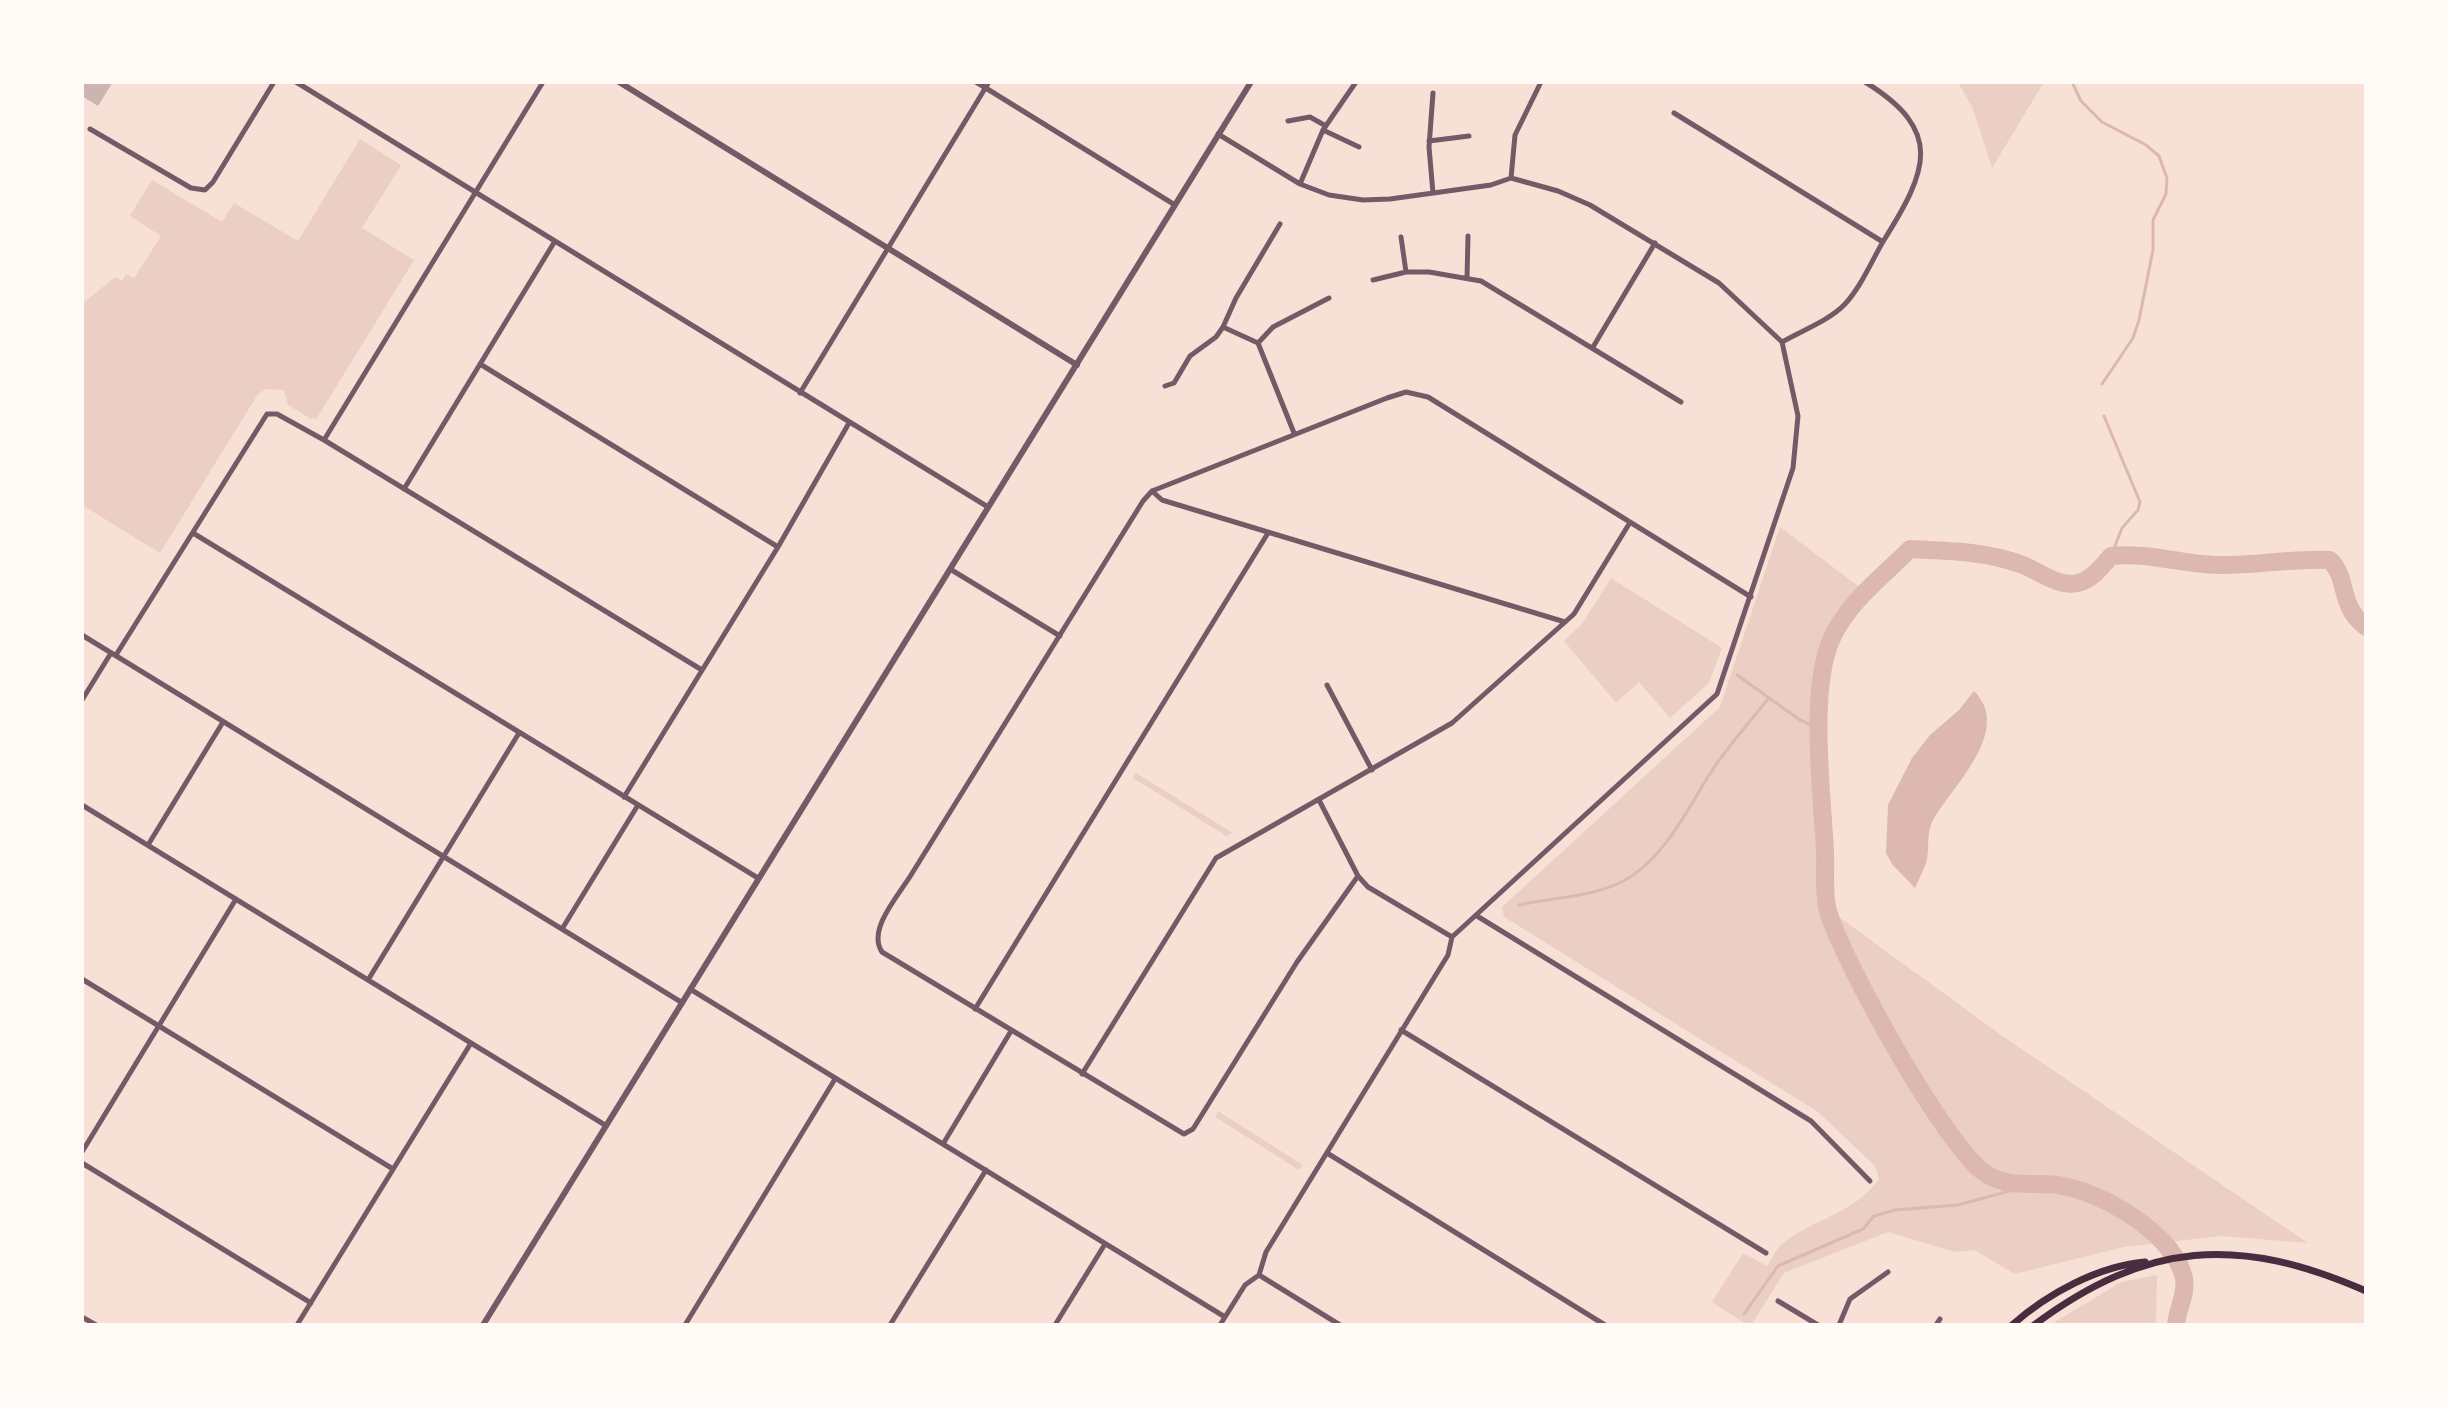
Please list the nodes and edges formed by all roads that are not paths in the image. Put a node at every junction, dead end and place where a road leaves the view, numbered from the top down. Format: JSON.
{"nodes":[{"id":1,"x":274,"y":82,"type":"edge"},
{"id":2,"x":296,"y":82,"type":"edge"},
{"id":3,"x":543,"y":82,"type":"edge"},
{"id":4,"x":619,"y":82,"type":"edge"},
{"id":5,"x":976,"y":82,"type":"edge"},
{"id":6,"x":1251,"y":82,"type":"edge"},
{"id":7,"x":1356,"y":82,"type":"edge"},
{"id":8,"x":1541,"y":82,"type":"edge"},
{"id":9,"x":1865,"y":82,"type":"edge"},
{"id":10,"x":987,"y":85,"type":"edge"},
{"id":11,"x":1433,"y":93,"type":"dead end"},
{"id":12,"x":1674,"y":113,"type":"dead end"},
{"id":13,"x":1288,"y":121,"type":"dead end"},
{"id":14,"x":1324,"y":128,"type":"junction"},
{"id":15,"x":90,"y":129,"type":"dead end"},
{"id":16,"x":1218,"y":134,"type":"junction"},
{"id":17,"x":1469,"y":136,"type":"dead end"},
{"id":18,"x":1429,"y":141,"type":"junction"},
{"id":19,"x":1359,"y":147,"type":"dead end"},
{"id":20,"x":1511,"y":178,"type":"junction"},
{"id":21,"x":1300,"y":184,"type":"junction"},
{"id":22,"x":475,"y":191,"type":"junction"},
{"id":23,"x":1433,"y":193,"type":"junction"},
{"id":24,"x":1175,"y":205,"type":"junction"},
{"id":25,"x":1280,"y":224,"type":"dead end"},
{"id":26,"x":1468,"y":236,"type":"dead end"},
{"id":27,"x":1401,"y":237,"type":"dead end"},
{"id":28,"x":555,"y":241,"type":"junction"},
{"id":29,"x":1883,"y":242,"type":"junction"},
{"id":30,"x":1655,"y":243,"type":"junction"},
{"id":31,"x":887,"y":247,"type":"junction"},
{"id":32,"x":1406,"y":272,"type":"junction"},
{"id":33,"x":1467,"y":278,"type":"junction"},
{"id":34,"x":1373,"y":280,"type":"dead end"},
{"id":35,"x":1329,"y":298,"type":"dead end"},
{"id":36,"x":1223,"y":327,"type":"junction"},
{"id":37,"x":1782,"y":342,"type":"junction"},
{"id":38,"x":1258,"y":343,"type":"junction"},
{"id":39,"x":1593,"y":347,"type":"junction"},
{"id":40,"x":480,"y":364,"type":"junction"},
{"id":41,"x":1077,"y":365,"type":"junction"},
{"id":42,"x":1165,"y":386,"type":"dead end"},
{"id":43,"x":800,"y":393,"type":"junction"},
{"id":44,"x":1681,"y":402,"type":"dead end"},
{"id":45,"x":849,"y":423,"type":"junction"},
{"id":46,"x":1294,"y":433,"type":"junction"},
{"id":47,"x":324,"y":440,"type":"junction"},
{"id":48,"x":404,"y":489,"type":"junction"},
{"id":49,"x":1152,"y":491,"type":"junction"},
{"id":50,"x":988,"y":507,"type":"junction"},
{"id":51,"x":1629,"y":524,"type":"junction"},
{"id":52,"x":193,"y":533,"type":"junction"},
{"id":53,"x":1268,"y":533,"type":"junction"},
{"id":54,"x":778,"y":547,"type":"junction"},
{"id":55,"x":950,"y":569,"type":"junction"},
{"id":56,"x":1751,"y":597,"type":"junction"},
{"id":57,"x":1565,"y":622,"type":"junction"},
{"id":58,"x":82,"y":635,"type":"edge"},
{"id":59,"x":1060,"y":636,"type":"junction"},
{"id":60,"x":114,"y":654,"type":"junction"},
{"id":61,"x":702,"y":670,"type":"junction"},
{"id":62,"x":1327,"y":685,"type":"dead end"},
{"id":63,"x":82,"y":700,"type":"edge"},
{"id":64,"x":223,"y":722,"type":"junction"},
{"id":65,"x":519,"y":733,"type":"junction"},
{"id":66,"x":1372,"y":770,"type":"junction"},
{"id":67,"x":624,"y":797,"type":"junction"},
{"id":68,"x":1319,"y":800,"type":"junction"},
{"id":69,"x":82,"y":805,"type":"edge"},
{"id":70,"x":638,"y":805,"type":"junction"},
{"id":71,"x":148,"y":845,"type":"junction"},
{"id":72,"x":444,"y":856,"type":"junction"},
{"id":73,"x":1358,"y":876,"type":"junction"},
{"id":74,"x":758,"y":878,"type":"junction"},
{"id":75,"x":236,"y":899,"type":"junction"},
{"id":76,"x":1477,"y":916,"type":"junction"},
{"id":77,"x":562,"y":929,"type":"junction"},
{"id":78,"x":1452,"y":937,"type":"junction"},
{"id":79,"x":82,"y":979,"type":"edge"},
{"id":80,"x":368,"y":980,"type":"junction"},
{"id":81,"x":690,"y":988,"type":"junction"},
{"id":82,"x":681,"y":1002,"type":"junction"},
{"id":83,"x":975,"y":1009,"type":"junction"},
{"id":84,"x":158,"y":1026,"type":"junction"},
{"id":85,"x":1401,"y":1030,"type":"junction"},
{"id":86,"x":1011,"y":1031,"type":"junction"},
{"id":87,"x":471,"y":1043,"type":"junction"},
{"id":88,"x":1082,"y":1074,"type":"junction"},
{"id":89,"x":835,"y":1079,"type":"junction"},
{"id":90,"x":605,"y":1125,"type":"junction"},
{"id":91,"x":943,"y":1144,"type":"junction"},
{"id":92,"x":82,"y":1152,"type":"edge"},
{"id":93,"x":1327,"y":1153,"type":"junction"},
{"id":94,"x":82,"y":1163,"type":"edge"},
{"id":95,"x":393,"y":1169,"type":"junction"},
{"id":96,"x":986,"y":1170,"type":"junction"},
{"id":97,"x":1870,"y":1181,"type":"dead end"},
{"id":98,"x":1105,"y":1244,"type":"junction"},
{"id":99,"x":1766,"y":1253,"type":"dead end"},
{"id":100,"x":2155,"y":1261,"type":"junction"},
{"id":101,"x":1888,"y":1272,"type":"dead end"},
{"id":102,"x":1259,"y":1275,"type":"junction"},
{"id":103,"x":2366,"y":1291,"type":"edge"},
{"id":104,"x":1778,"y":1301,"type":"dead end"},
{"id":105,"x":311,"y":1303,"type":"junction"},
{"id":106,"x":82,"y":1317,"type":"edge"},
{"id":107,"x":1225,"y":1317,"type":"junction"},
{"id":108,"x":96,"y":1325,"type":"edge"},
{"id":109,"x":297,"y":1325,"type":"edge"},
{"id":110,"x":483,"y":1325,"type":"edge"},
{"id":111,"x":685,"y":1325,"type":"edge"},
{"id":112,"x":890,"y":1325,"type":"edge"},
{"id":113,"x":1055,"y":1325,"type":"edge"},
{"id":114,"x":1220,"y":1325,"type":"edge"},
{"id":115,"x":1340,"y":1325,"type":"edge"},
{"id":116,"x":1605,"y":1325,"type":"edge"},
{"id":117,"x":1818,"y":1325,"type":"edge"},
{"id":118,"x":1839,"y":1325,"type":"edge"},
{"id":119,"x":2012,"y":1325,"type":"edge"},
{"id":120,"x":2034,"y":1325,"type":"edge"}],
"edges":[{"from":1,"to":15,"type":"street"},
{"from":2,"to":22,"type":"street"},
{"from":3,"to":22,"type":"street"},
{"from":4,"to":31,"type":"street"},
{"from":5,"to":10,"type":"street"},
{"from":6,"to":16,"type":"street"},
{"from":7,"to":14,"type":"street"},
{"from":8,"to":20,"type":"street"},
{"from":9,"to":29,"type":"street"},
{"from":10,"to":24,"type":"street"},
{"from":10,"to":31,"type":"street"},
{"from":11,"to":18,"type":"street"},
{"from":12,"to":29,"type":"street"},
{"from":13,"to":14,"type":"street"},
{"from":14,"to":19,"type":"street"},
{"from":14,"to":21,"type":"street"},
{"from":16,"to":21,"type":"street"},
{"from":16,"to":24,"type":"street"},
{"from":17,"to":18,"type":"street"},
{"from":18,"to":23,"type":"street"},
{"from":20,"to":23,"type":"street"},
{"from":20,"to":30,"type":"street"},
{"from":21,"to":23,"type":"street"},
{"from":22,"to":28,"type":"street"},
{"from":22,"to":47,"type":"street"},
{"from":24,"to":41,"type":"street"},
{"from":25,"to":36,"type":"street"},
{"from":26,"to":33,"type":"street"},
{"from":27,"to":32,"type":"street"},
{"from":28,"to":40,"type":"street"},
{"from":28,"to":43,"type":"street"},
{"from":29,"to":37,"type":"street"},
{"from":30,"to":37,"type":"street"},
{"from":30,"to":39,"type":"street"},
{"from":31,"to":41,"type":"street"},
{"from":31,"to":43,"type":"street"},
{"from":32,"to":33,"type":"street"},
{"from":32,"to":34,"type":"street"},
{"from":33,"to":39,"type":"street"},
{"from":35,"to":38,"type":"street"},
{"from":36,"to":38,"type":"street"},
{"from":36,"to":42,"type":"street"},
{"from":37,"to":56,"type":"street"},
{"from":38,"to":46,"type":"street"},
{"from":39,"to":44,"type":"street"},
{"from":40,"to":48,"type":"street"},
{"from":40,"to":54,"type":"street"},
{"from":41,"to":50,"type":"street"},
{"from":43,"to":45,"type":"street"},
{"from":45,"to":50,"type":"street"},
{"from":45,"to":54,"type":"street"},
{"from":46,"to":49,"type":"street"},
{"from":46,"to":51,"type":"street"},
{"from":47,"to":48,"type":"street"},
{"from":47,"to":52,"type":"street"},
{"from":48,"to":61,"type":"street"},
{"from":49,"to":53,"type":"street"},
{"from":49,"to":59,"type":"street"},
{"from":50,"to":55,"type":"street"},
{"from":51,"to":56,"type":"street"},
{"from":51,"to":57,"type":"street"},
{"from":52,"to":60,"type":"street"},
{"from":52,"to":65,"type":"street"},
{"from":53,"to":57,"type":"street"},
{"from":53,"to":83,"type":"street"},
{"from":54,"to":61,"type":"street"},
{"from":55,"to":59,"type":"street"},
{"from":55,"to":74,"type":"street"},
{"from":56,"to":76,"type":"street"},
{"from":57,"to":66,"type":"street"},
{"from":58,"to":60,"type":"street"},
{"from":59,"to":83,"type":"street"},
{"from":60,"to":63,"type":"street"},
{"from":60,"to":64,"type":"street"},
{"from":61,"to":67,"type":"street"},
{"from":62,"to":66,"type":"street"},
{"from":64,"to":71,"type":"street"},
{"from":64,"to":72,"type":"street"},
{"from":65,"to":67,"type":"street"},
{"from":65,"to":72,"type":"street"},
{"from":66,"to":68,"type":"street"},
{"from":67,"to":70,"type":"street"},
{"from":68,"to":73,"type":"street"},
{"from":68,"to":88,"type":"street"},
{"from":69,"to":71,"type":"street"},
{"from":70,"to":74,"type":"street"},
{"from":70,"to":77,"type":"street"},
{"from":71,"to":75,"type":"street"},
{"from":72,"to":77,"type":"street"},
{"from":72,"to":80,"type":"street"},
{"from":73,"to":78,"type":"street"},
{"from":73,"to":88,"type":"street"},
{"from":74,"to":81,"type":"street"},
{"from":75,"to":80,"type":"street"},
{"from":75,"to":84,"type":"street"},
{"from":76,"to":78,"type":"street"},
{"from":76,"to":97,"type":"street"},
{"from":77,"to":82,"type":"street"},
{"from":78,"to":85,"type":"street"},
{"from":79,"to":84,"type":"street"},
{"from":80,"to":87,"type":"street"},
{"from":81,"to":82,"type":"street"},
{"from":81,"to":89,"type":"street"},
{"from":82,"to":90,"type":"street"},
{"from":83,"to":86,"type":"street"},
{"from":84,"to":92,"type":"street"},
{"from":84,"to":95,"type":"street"},
{"from":85,"to":93,"type":"street"},
{"from":85,"to":99,"type":"street"},
{"from":86,"to":88,"type":"street"},
{"from":86,"to":91,"type":"street"},
{"from":87,"to":90,"type":"street"},
{"from":87,"to":95,"type":"street"},
{"from":89,"to":91,"type":"street"},
{"from":89,"to":111,"type":"street"},
{"from":90,"to":110,"type":"street"},
{"from":91,"to":96,"type":"street"},
{"from":93,"to":102,"type":"street"},
{"from":93,"to":116,"type":"street"},
{"from":94,"to":105,"type":"street"},
{"from":95,"to":105,"type":"street"},
{"from":96,"to":98,"type":"street"},
{"from":96,"to":112,"type":"street"},
{"from":98,"to":107,"type":"street"},
{"from":98,"to":113,"type":"street"},
{"from":100,"to":103,"type":"main road"},
{"from":100,"to":119,"type":"main road"},
{"from":100,"to":120,"type":"main road"},
{"from":101,"to":118,"type":"street"},
{"from":102,"to":107,"type":"street"},
{"from":102,"to":115,"type":"street"},
{"from":104,"to":117,"type":"street"},
{"from":105,"to":109,"type":"street"},
{"from":106,"to":108,"type":"street"},
{"from":107,"to":114,"type":"street"}]}
